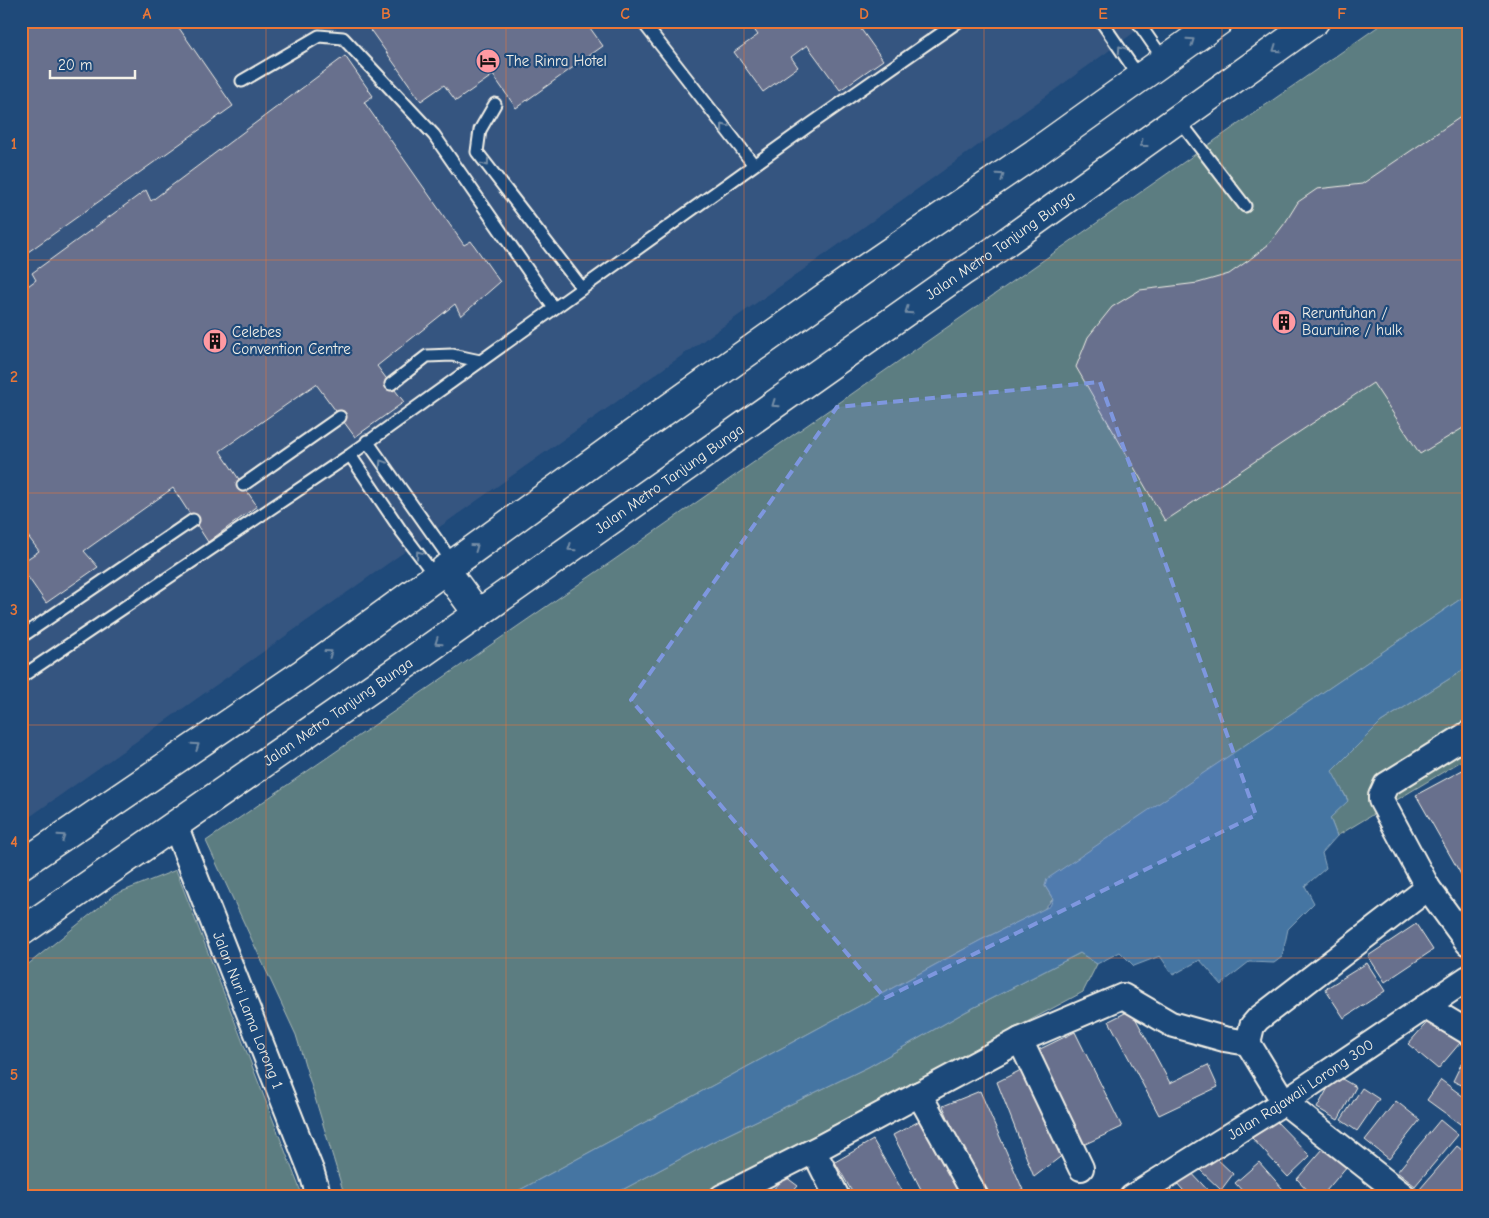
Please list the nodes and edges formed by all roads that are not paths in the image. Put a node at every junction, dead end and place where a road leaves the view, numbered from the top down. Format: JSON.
{"nodes":[{"id":1,"x":642,"y":21,"type":"edge"},
{"id":2,"x":959,"y":21,"type":"edge"},
{"id":3,"x":1101,"y":21,"type":"edge"},
{"id":4,"x":1137,"y":21,"type":"edge"},
{"id":5,"x":1219,"y":21,"type":"edge"},
{"id":6,"x":1315,"y":21,"type":"edge"},
{"id":7,"x":1164,"y":60,"type":"junction"},
{"id":8,"x":1140,"y":78,"type":"junction"},
{"id":9,"x":242,"y":81,"type":"dead end"},
{"id":10,"x":495,"y":104,"type":"dead end"},
{"id":11,"x":1178,"y":119,"type":"junction"},
{"id":12,"x":754,"y":165,"type":"junction"},
{"id":13,"x":1245,"y":206,"type":"dead end"},
{"id":14,"x":582,"y":288,"type":"junction"},
{"id":15,"x":554,"y":308,"type":"junction"},
{"id":16,"x":480,"y":361,"type":"junction"},
{"id":17,"x":391,"y":384,"type":"dead end"},
{"id":18,"x":340,"y":417,"type":"dead end"},
{"id":19,"x":367,"y":441,"type":"junction"},
{"id":20,"x":350,"y":455,"type":"junction"},
{"id":21,"x":243,"y":485,"type":"dead end"},
{"id":22,"x":193,"y":520,"type":"dead end"},
{"id":23,"x":445,"y":570,"type":"junction"},
{"id":24,"x":478,"y":614,"type":"junction"},
{"id":25,"x":21,"y":637,"type":"edge"},
{"id":26,"x":21,"y":677,"type":"edge"},
{"id":27,"x":1468,"y":734,"type":"edge"},
{"id":28,"x":175,"y":825,"type":"junction"},
{"id":29,"x":21,"y":865,"type":"edge"},
{"id":30,"x":1428,"y":888,"type":"junction"},
{"id":31,"x":21,"y":932,"type":"edge"},
{"id":32,"x":1466,"y":940,"type":"edge"},
{"id":33,"x":1468,"y":978,"type":"edge"},
{"id":34,"x":1426,"y":1007,"type":"junction"},
{"id":35,"x":1468,"y":1032,"type":"edge"},
{"id":36,"x":1020,"y":1040,"type":"junction"},
{"id":37,"x":1252,"y":1049,"type":"junction"},
{"id":38,"x":919,"y":1094,"type":"junction"},
{"id":39,"x":1284,"y":1102,"type":"junction"},
{"id":40,"x":821,"y":1165,"type":"dead end"},
{"id":41,"x":1080,"y":1168,"type":"dead end"},
{"id":42,"x":319,"y":1197,"type":"edge"},
{"id":43,"x":722,"y":1197,"type":"edge"},
{"id":44,"x":837,"y":1197,"type":"edge"},
{"id":45,"x":976,"y":1197,"type":"edge"},
{"id":46,"x":1132,"y":1197,"type":"edge"},
{"id":47,"x":1405,"y":1197,"type":"edge"}],
"edges":[{"from":12,"to":1,"type":"lane","one_way":true},
{"from":2,"to":12,"type":"lane"},
{"from":8,"to":3,"type":"lane","one_way":true},
{"from":4,"to":7,"type":"lane"},
{"from":7,"to":5,"type":"main road","one_way":true},
{"from":6,"to":11,"type":"main road","name":"Jalan Metro Tanjung Bunga","one_way":true},
{"from":7,"to":8,"type":"main road"},
{"from":23,"to":8,"type":"main road","one_way":true},
{"from":9,"to":15,"type":"lane"},
{"from":10,"to":14,"type":"lane","one_way":true},
{"from":11,"to":13,"type":"lane"},
{"from":11,"to":24,"type":"main road","name":"Jalan Metro Tanjung Bunga","one_way":true},
{"from":12,"to":14,"type":"lane"},
{"from":14,"to":15,"type":"lane"},
{"from":15,"to":16,"type":"lane"},
{"from":16,"to":17,"type":"lane"},
{"from":16,"to":19,"type":"lane"},
{"from":18,"to":21,"type":"lane"},
{"from":19,"to":20,"type":"lane"},
{"from":23,"to":19,"type":"lane","one_way":true},
{"from":23,"to":20,"type":"lane","one_way":true},
{"from":20,"to":26,"type":"lane"},
{"from":22,"to":25,"type":"lane"},
{"from":23,"to":24,"type":"main road"},
{"from":29,"to":23,"type":"main road","one_way":true},
{"from":24,"to":28,"type":"main road","name":"Jalan Metro Tanjung Bunga","one_way":true},
{"from":27,"to":30,"type":"street"},
{"from":28,"to":31,"type":"main road","name":"Jalan Metro Tanjung Bunga"},
{"from":28,"to":42,"type":"street","name":"Jalan Nuri Lama Lorong 1"},
{"from":30,"to":32,"type":"street"},
{"from":30,"to":37,"type":"street"},
{"from":33,"to":34,"type":"street","name":"Jalan Rajawali Lorong 300"},
{"from":34,"to":35,"type":"street"},
{"from":34,"to":39,"type":"street","name":"Jalan Rajawali Lorong 300"},
{"from":36,"to":37,"type":"street"},
{"from":36,"to":38,"type":"street"},
{"from":36,"to":41,"type":"street"},
{"from":37,"to":39,"type":"street"},
{"from":38,"to":43,"type":"street"},
{"from":38,"to":45,"type":"street"},
{"from":39,"to":46,"type":"street","name":"Jalan Rajawali Lorong 300"},
{"from":39,"to":47,"type":"street"},
{"from":40,"to":44,"type":"street"}]}
